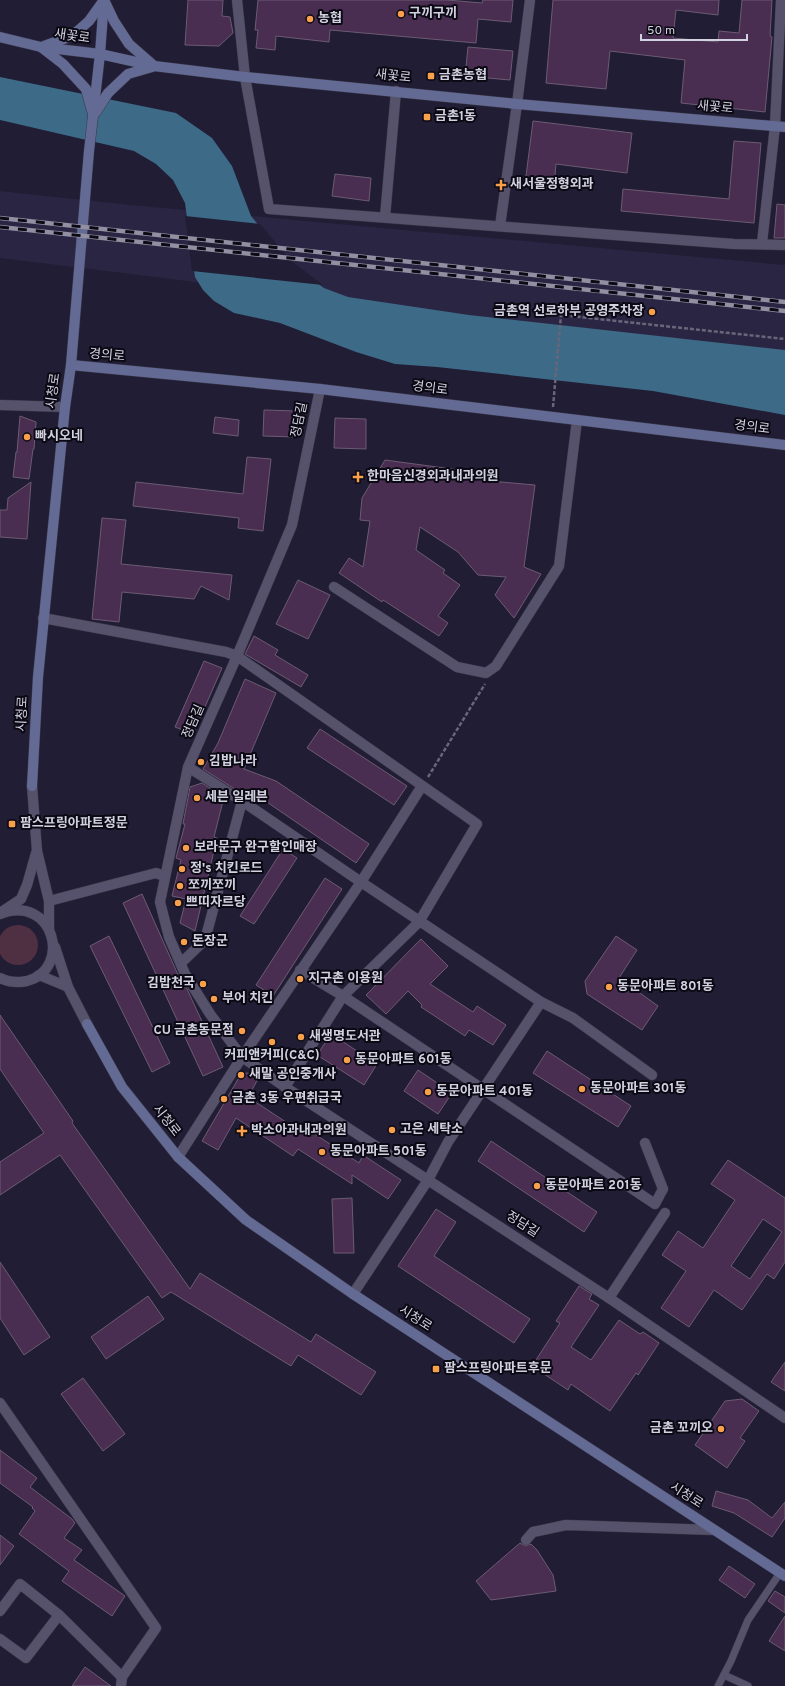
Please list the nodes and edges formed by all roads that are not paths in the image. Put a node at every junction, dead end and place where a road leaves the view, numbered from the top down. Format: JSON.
{"nodes":[{"id":1,"x":104,"y":0,"type":"edge"},
{"id":2,"x":236,"y":0,"type":"edge"},
{"id":3,"x":530,"y":0,"type":"edge"},
{"id":4,"x":781,"y":0,"type":"edge"},
{"id":5,"x":0,"y":37,"type":"edge"},
{"id":6,"x":42,"y":46,"type":"junction"},
{"id":7,"x":100,"y":54,"type":"junction"},
{"id":8,"x":154,"y":66,"type":"junction"},
{"id":9,"x":245,"y":77,"type":"junction"},
{"id":10,"x":396,"y":91,"type":"junction"},
{"id":11,"x":517,"y":104,"type":"junction"},
{"id":12,"x":93,"y":117,"type":"junction"},
{"id":13,"x":780,"y":126,"type":"edge"},
{"id":14,"x":385,"y":217,"type":"junction"},
{"id":15,"x":500,"y":226,"type":"junction"},
{"id":16,"x":762,"y":243,"type":"junction"},
{"id":17,"x":785,"y":245,"type":"edge"},
{"id":18,"x":71,"y":365,"type":"junction"},
{"id":19,"x":320,"y":389,"type":"junction"},
{"id":20,"x":0,"y":405,"type":"edge"},
{"id":21,"x":65,"y":407,"type":"junction"},
{"id":22,"x":578,"y":420,"type":"junction"},
{"id":23,"x":785,"y":445,"type":"edge"},
{"id":24,"x":334,"y":587,"type":"dead end"},
{"id":25,"x":43,"y":618,"type":"junction"},
{"id":26,"x":237,"y":656,"type":"junction"},
{"id":27,"x":188,"y":767,"type":"junction"},
{"id":28,"x":422,"y":786,"type":"junction"},
{"id":29,"x":242,"y":801,"type":"junction"},
{"id":30,"x":37,"y":851,"type":"junction"},
{"id":31,"x":164,"y":876,"type":"junction"},
{"id":32,"x":361,"y":882,"type":"junction"},
{"id":33,"x":49,"y":901,"type":"junction"},
{"id":34,"x":0,"y":914,"type":"edge"},
{"id":35,"x":418,"y":922,"type":"junction"},
{"id":36,"x":49,"y":929,"type":"junction"},
{"id":37,"x":53,"y":940,"type":"junction"},
{"id":38,"x":181,"y":964,"type":"junction"},
{"id":39,"x":300,"y":970,"type":"junction"},
{"id":40,"x":39,"y":975,"type":"junction"},
{"id":41,"x":1,"y":979,"type":"edge"},
{"id":42,"x":68,"y":987,"type":"junction"},
{"id":43,"x":343,"y":996,"type":"junction"},
{"id":44,"x":541,"y":1002,"type":"junction"},
{"id":45,"x":242,"y":1057,"type":"junction"},
{"id":46,"x":652,"y":1075,"type":"dead end"},
{"id":47,"x":285,"y":1087,"type":"junction"},
{"id":48,"x":482,"y":1090,"type":"junction"},
{"id":49,"x":644,"y":1143,"type":"dead end"},
{"id":50,"x":178,"y":1157,"type":"junction"},
{"id":51,"x":428,"y":1180,"type":"junction"},
{"id":52,"x":666,"y":1213,"type":"dead end"},
{"id":53,"x":353,"y":1294,"type":"junction"},
{"id":54,"x":609,"y":1298,"type":"junction"},
{"id":55,"x":2,"y":1408,"type":"edge"},
{"id":56,"x":785,"y":1418,"type":"edge"},
{"id":57,"x":714,"y":1530,"type":"junction"},
{"id":58,"x":526,"y":1540,"type":"dead end"},
{"id":59,"x":783,"y":1575,"type":"edge"},
{"id":60,"x":0,"y":1611,"type":"edge"},
{"id":61,"x":59,"y":1615,"type":"junction"},
{"id":62,"x":0,"y":1639,"type":"edge"},
{"id":63,"x":724,"y":1675,"type":"junction"},
{"id":64,"x":122,"y":1682,"type":"edge"},
{"id":65,"x":718,"y":1686,"type":"edge"},
{"id":66,"x":748,"y":1686,"type":"edge"}],
"edges":[{"from":1,"to":6,"type":"street"},
{"from":1,"to":7,"type":"street","name":"시청로"},
{"from":1,"to":8,"type":"street"},
{"from":2,"to":9,"type":"street"},
{"from":3,"to":11,"type":"street"},
{"from":4,"to":13,"type":"street"},
{"from":5,"to":6,"type":"street","name":"새꽃로"},
{"from":6,"to":7,"type":"street","name":"새꽃로"},
{"from":6,"to":12,"type":"street"},
{"from":7,"to":8,"type":"street","name":"새꽃로"},
{"from":7,"to":12,"type":"street","name":"시청로"},
{"from":8,"to":9,"type":"street","name":"새꽃로"},
{"from":8,"to":12,"type":"street"},
{"from":9,"to":10,"type":"street","name":"새꽃로"},
{"from":9,"to":14,"type":"street"},
{"from":10,"to":11,"type":"street","name":"새꽃로"},
{"from":10,"to":14,"type":"street"},
{"from":11,"to":13,"type":"street","name":"새꽃로"},
{"from":11,"to":15,"type":"street"},
{"from":12,"to":18,"type":"street","name":"시청로"},
{"from":13,"to":16,"type":"street"},
{"from":14,"to":15,"type":"street"},
{"from":15,"to":16,"type":"street"},
{"from":16,"to":17,"type":"street"},
{"from":18,"to":19,"type":"street","name":"경의로"},
{"from":18,"to":21,"type":"street","name":"시청로"},
{"from":19,"to":22,"type":"street","name":"경의로"},
{"from":19,"to":26,"type":"street","name":"정담길"},
{"from":20,"to":21,"type":"street"},
{"from":21,"to":25,"type":"street","name":"시청로"},
{"from":22,"to":23,"type":"street","name":"경의로"},
{"from":22,"to":24,"type":"street"},
{"from":25,"to":26,"type":"street"},
{"from":25,"to":30,"type":"street","name":"시청로"},
{"from":26,"to":27,"type":"street","name":"정담길"},
{"from":26,"to":28,"type":"street"},
{"from":27,"to":29,"type":"street"},
{"from":27,"to":31,"type":"street","name":"정담길"},
{"from":28,"to":32,"type":"street"},
{"from":28,"to":35,"type":"street"},
{"from":29,"to":32,"type":"street"},
{"from":29,"to":38,"type":"street"},
{"from":30,"to":33,"type":"street"},
{"from":30,"to":34,"type":"street"},
{"from":31,"to":33,"type":"street"},
{"from":31,"to":38,"type":"street","name":"정담길"},
{"from":32,"to":35,"type":"street"},
{"from":32,"to":39,"type":"street"},
{"from":33,"to":36,"type":"street"},
{"from":34,"to":36,"type":"street"},
{"from":35,"to":43,"type":"street"},
{"from":35,"to":44,"type":"street"},
{"from":36,"to":37,"type":"street"},
{"from":37,"to":40,"type":"street"},
{"from":37,"to":42,"type":"street"},
{"from":38,"to":45,"type":"street","name":"정담길"},
{"from":39,"to":43,"type":"street"},
{"from":39,"to":45,"type":"street"},
{"from":40,"to":41,"type":"street"},
{"from":40,"to":42,"type":"street"},
{"from":42,"to":50,"type":"street","name":"시청로"},
{"from":43,"to":47,"type":"street"},
{"from":43,"to":48,"type":"street"},
{"from":44,"to":46,"type":"street"},
{"from":44,"to":48,"type":"street"},
{"from":45,"to":47,"type":"street","name":"정담길"},
{"from":45,"to":50,"type":"street"},
{"from":47,"to":51,"type":"street","name":"정담길"},
{"from":48,"to":49,"type":"street"},
{"from":48,"to":51,"type":"street"},
{"from":50,"to":53,"type":"street","name":"시청로"},
{"from":51,"to":53,"type":"street"},
{"from":51,"to":54,"type":"street","name":"정담길"},
{"from":52,"to":54,"type":"street"},
{"from":53,"to":57,"type":"street","name":"시청로"},
{"from":54,"to":56,"type":"street","name":"정담길"},
{"from":55,"to":64,"type":"street"},
{"from":57,"to":58,"type":"street"},
{"from":57,"to":59,"type":"street","name":"시청로"},
{"from":59,"to":63,"type":"lane"},
{"from":60,"to":61,"type":"street"},
{"from":61,"to":62,"type":"street"},
{"from":61,"to":64,"type":"street"},
{"from":63,"to":65,"type":"lane"},
{"from":63,"to":66,"type":"lane"}]}
